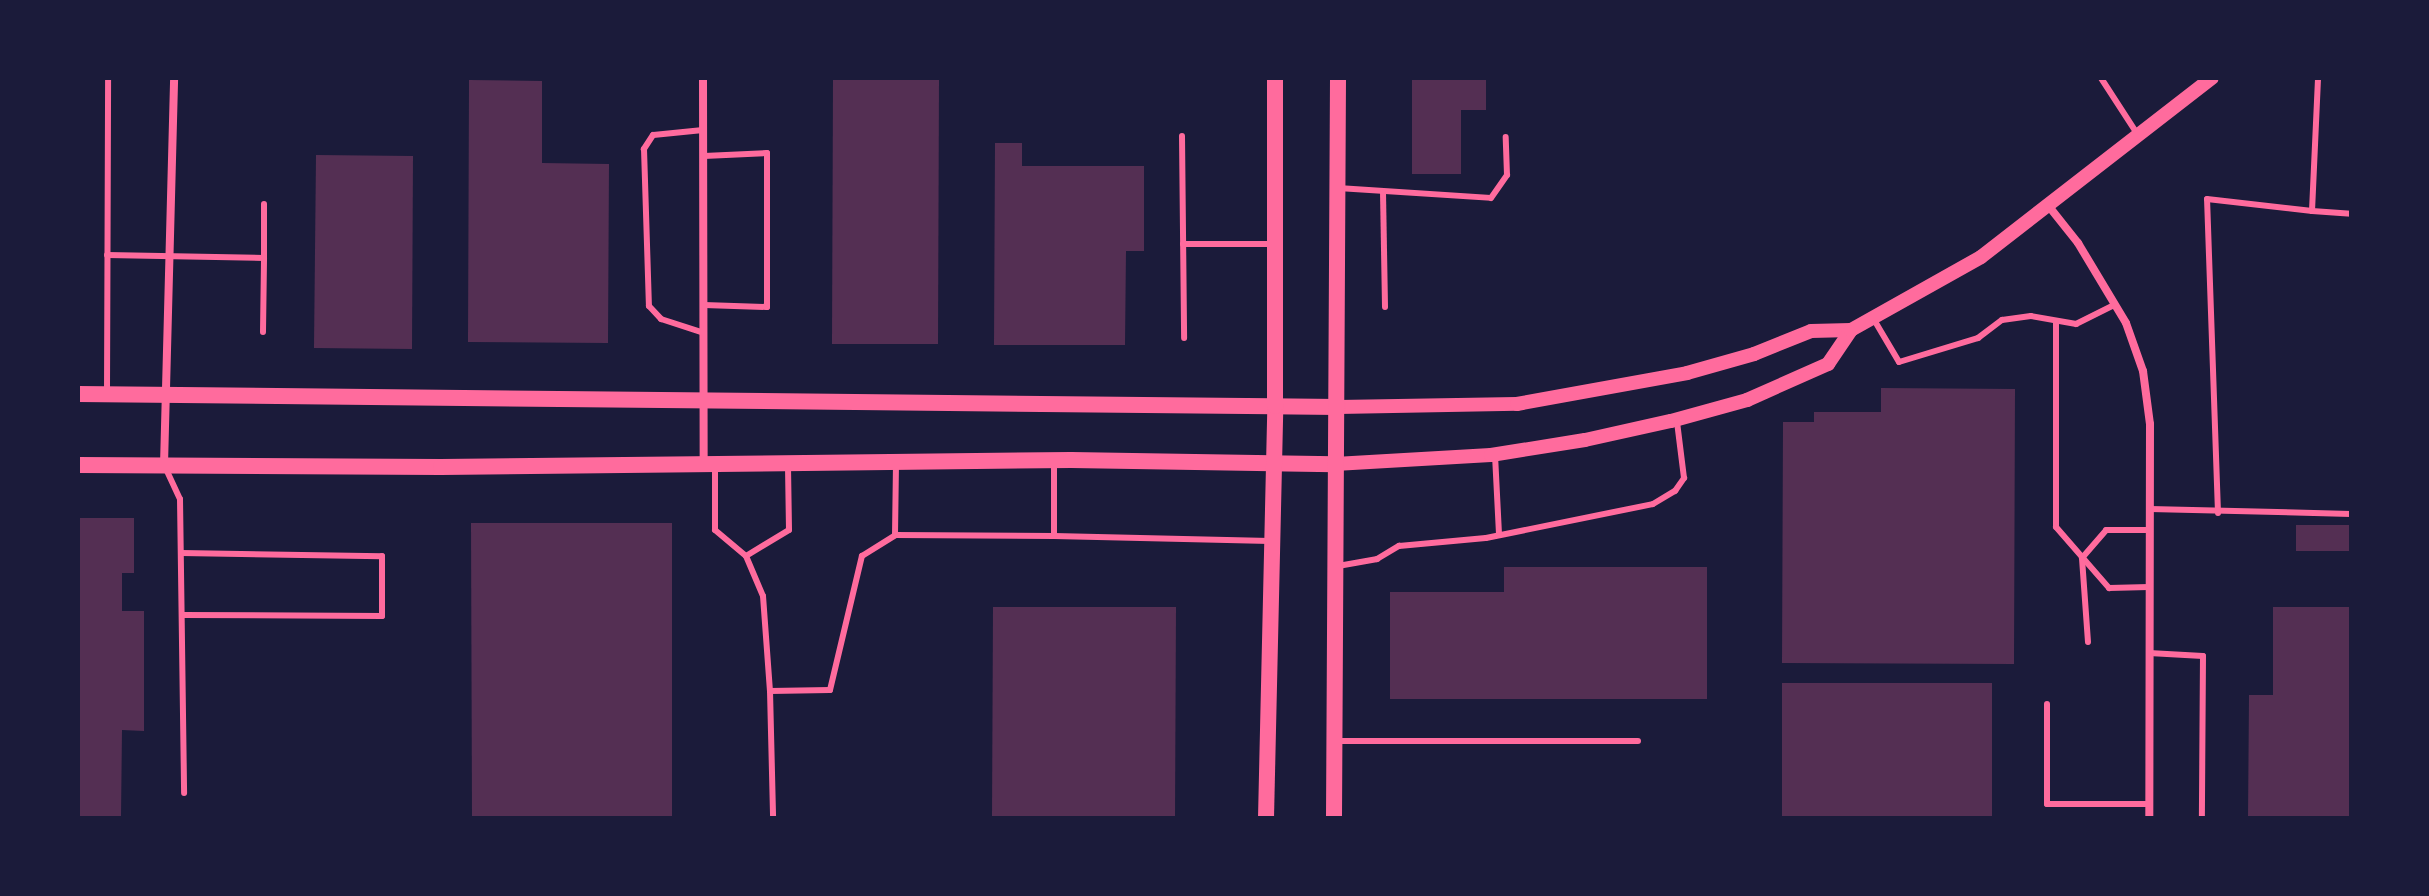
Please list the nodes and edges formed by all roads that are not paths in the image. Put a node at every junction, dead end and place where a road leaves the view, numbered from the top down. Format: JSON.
{"nodes":[{"id":1,"x":108,"y":78,"type":"edge"},
{"id":2,"x":174,"y":78,"type":"edge"},
{"id":3,"x":703,"y":78,"type":"edge"},
{"id":4,"x":1275,"y":78,"type":"edge"},
{"id":5,"x":1338,"y":78,"type":"edge"},
{"id":6,"x":2101,"y":78,"type":"edge"},
{"id":7,"x":2212,"y":78,"type":"edge"},
{"id":8,"x":2318,"y":78,"type":"edge"},
{"id":9,"x":703,"y":130,"type":"junction"},
{"id":10,"x":2138,"y":135,"type":"junction"},
{"id":11,"x":1182,"y":136,"type":"dead end"},
{"id":12,"x":1506,"y":137,"type":"dead end"},
{"id":13,"x":704,"y":156,"type":"junction"},
{"id":14,"x":1338,"y":188,"type":"junction"},
{"id":15,"x":1383,"y":192,"type":"junction"},
{"id":16,"x":264,"y":204,"type":"dead end"},
{"id":17,"x":2047,"y":204,"type":"junction"},
{"id":18,"x":2312,"y":211,"type":"junction"},
{"id":19,"x":2351,"y":214,"type":"edge"},
{"id":20,"x":1183,"y":244,"type":"junction"},
{"id":21,"x":1275,"y":244,"type":"junction"},
{"id":22,"x":107,"y":255,"type":"junction"},
{"id":23,"x":170,"y":255,"type":"junction"},
{"id":24,"x":264,"y":258,"type":"junction"},
{"id":25,"x":704,"y":305,"type":"junction"},
{"id":26,"x":2114,"y":305,"type":"junction"},
{"id":27,"x":1385,"y":307,"type":"dead end"},
{"id":28,"x":1873,"y":318,"type":"junction"},
{"id":29,"x":2056,"y":321,"type":"junction"},
{"id":30,"x":1851,"y":330,"type":"junction"},
{"id":31,"x":263,"y":332,"type":"dead end"},
{"id":32,"x":704,"y":333,"type":"junction"},
{"id":33,"x":1184,"y":338,"type":"dead end"},
{"id":34,"x":107,"y":393,"type":"junction"},
{"id":35,"x":166,"y":393,"type":"junction"},
{"id":36,"x":78,"y":394,"type":"edge"},
{"id":37,"x":704,"y":401,"type":"junction"},
{"id":38,"x":1275,"y":406,"type":"junction"},
{"id":39,"x":1338,"y":407,"type":"junction"},
{"id":40,"x":1677,"y":420,"type":"junction"},
{"id":41,"x":1494,"y":454,"type":"junction"},
{"id":42,"x":1054,"y":460,"type":"junction"},
{"id":43,"x":710,"y":463,"type":"junction"},
{"id":44,"x":788,"y":463,"type":"junction"},
{"id":45,"x":896,"y":463,"type":"junction"},
{"id":46,"x":1273,"y":463,"type":"junction"},
{"id":47,"x":1335,"y":464,"type":"junction"},
{"id":48,"x":78,"y":465,"type":"edge"},
{"id":49,"x":164,"y":465,"type":"junction"},
{"id":50,"x":2150,"y":509,"type":"junction"},
{"id":51,"x":2218,"y":513,"type":"junction"},
{"id":52,"x":2351,"y":514,"type":"edge"},
{"id":53,"x":2150,"y":530,"type":"junction"},
{"id":54,"x":895,"y":535,"type":"junction"},
{"id":55,"x":1499,"y":535,"type":"junction"},
{"id":56,"x":1054,"y":536,"type":"junction"},
{"id":57,"x":1270,"y":541,"type":"junction"},
{"id":58,"x":181,"y":553,"type":"junction"},
{"id":59,"x":746,"y":556,"type":"junction"},
{"id":60,"x":2082,"y":558,"type":"junction"},
{"id":61,"x":1335,"y":567,"type":"junction"},
{"id":62,"x":2149,"y":587,"type":"junction"},
{"id":63,"x":182,"y":615,"type":"junction"},
{"id":64,"x":2088,"y":642,"type":"dead end"},
{"id":65,"x":2149,"y":653,"type":"junction"},
{"id":66,"x":770,"y":691,"type":"junction"},
{"id":67,"x":2047,"y":704,"type":"dead end"},
{"id":68,"x":1334,"y":741,"type":"junction"},
{"id":69,"x":1638,"y":741,"type":"dead end"},
{"id":70,"x":184,"y":793,"type":"dead end"},
{"id":71,"x":2149,"y":804,"type":"junction"},
{"id":72,"x":773,"y":818,"type":"edge"},
{"id":73,"x":1266,"y":818,"type":"edge"},
{"id":74,"x":1334,"y":818,"type":"edge"},
{"id":75,"x":2149,"y":818,"type":"edge"},
{"id":76,"x":2202,"y":818,"type":"edge"}],
"edges":[{"from":1,"to":22,"type":"lane"},
{"from":2,"to":23,"type":"street"},
{"from":3,"to":9,"type":"street"},
{"from":4,"to":21,"type":"main road"},
{"from":5,"to":14,"type":"main road"},
{"from":6,"to":10,"type":"lane"},
{"from":7,"to":10,"type":"street"},
{"from":8,"to":18,"type":"lane"},
{"from":9,"to":13,"type":"street"},
{"from":9,"to":32,"type":"lane"},
{"from":10,"to":17,"type":"street"},
{"from":11,"to":20,"type":"lane"},
{"from":12,"to":15,"type":"lane"},
{"from":13,"to":25,"type":"street"},
{"from":13,"to":25,"type":"lane"},
{"from":14,"to":15,"type":"lane"},
{"from":14,"to":39,"type":"main road"},
{"from":15,"to":27,"type":"lane"},
{"from":16,"to":24,"type":"lane"},
{"from":17,"to":26,"type":"street"},
{"from":17,"to":28,"type":"street"},
{"from":18,"to":19,"type":"lane"},
{"from":18,"to":51,"type":"lane"},
{"from":20,"to":21,"type":"lane"},
{"from":20,"to":33,"type":"lane"},
{"from":21,"to":38,"type":"main road"},
{"from":22,"to":23,"type":"lane"},
{"from":22,"to":34,"type":"lane"},
{"from":23,"to":24,"type":"lane"},
{"from":23,"to":35,"type":"street"},
{"from":24,"to":31,"type":"lane"},
{"from":25,"to":32,"type":"street"},
{"from":26,"to":29,"type":"lane"},
{"from":26,"to":50,"type":"street"},
{"from":28,"to":29,"type":"lane"},
{"from":28,"to":30,"type":"street"},
{"from":29,"to":60,"type":"lane"},
{"from":30,"to":39,"type":"street"},
{"from":30,"to":40,"type":"street"},
{"from":32,"to":37,"type":"street"},
{"from":34,"to":35,"type":"main road"},
{"from":34,"to":36,"type":"main road"},
{"from":35,"to":37,"type":"main road"},
{"from":35,"to":49,"type":"street"},
{"from":37,"to":38,"type":"main road"},
{"from":37,"to":43,"type":"street"},
{"from":38,"to":39,"type":"main road"},
{"from":38,"to":46,"type":"main road"},
{"from":39,"to":47,"type":"main road"},
{"from":40,"to":41,"type":"street"},
{"from":40,"to":55,"type":"lane"},
{"from":41,"to":47,"type":"street"},
{"from":41,"to":55,"type":"lane"},
{"from":42,"to":45,"type":"main road"},
{"from":42,"to":46,"type":"main road"},
{"from":42,"to":56,"type":"lane"},
{"from":43,"to":44,"type":"main road"},
{"from":43,"to":49,"type":"main road"},
{"from":43,"to":59,"type":"lane"},
{"from":44,"to":45,"type":"main road"},
{"from":44,"to":59,"type":"lane"},
{"from":45,"to":54,"type":"lane"},
{"from":46,"to":47,"type":"main road"},
{"from":46,"to":57,"type":"main road"},
{"from":47,"to":61,"type":"main road"},
{"from":48,"to":49,"type":"main road"},
{"from":49,"to":58,"type":"lane"},
{"from":50,"to":51,"type":"lane"},
{"from":50,"to":53,"type":"street"},
{"from":51,"to":52,"type":"lane"},
{"from":53,"to":60,"type":"lane"},
{"from":53,"to":62,"type":"street"},
{"from":54,"to":56,"type":"lane"},
{"from":54,"to":66,"type":"lane"},
{"from":55,"to":61,"type":"lane"},
{"from":56,"to":57,"type":"lane"},
{"from":57,"to":73,"type":"main road"},
{"from":58,"to":63,"type":"lane"},
{"from":58,"to":63,"type":"lane"},
{"from":59,"to":66,"type":"lane"},
{"from":60,"to":62,"type":"lane"},
{"from":60,"to":64,"type":"lane"},
{"from":61,"to":68,"type":"main road"},
{"from":62,"to":65,"type":"street"},
{"from":63,"to":70,"type":"lane"},
{"from":65,"to":71,"type":"street"},
{"from":65,"to":76,"type":"lane"},
{"from":66,"to":72,"type":"lane"},
{"from":67,"to":71,"type":"lane"},
{"from":68,"to":69,"type":"lane"},
{"from":68,"to":74,"type":"main road"},
{"from":71,"to":75,"type":"street"}]}
